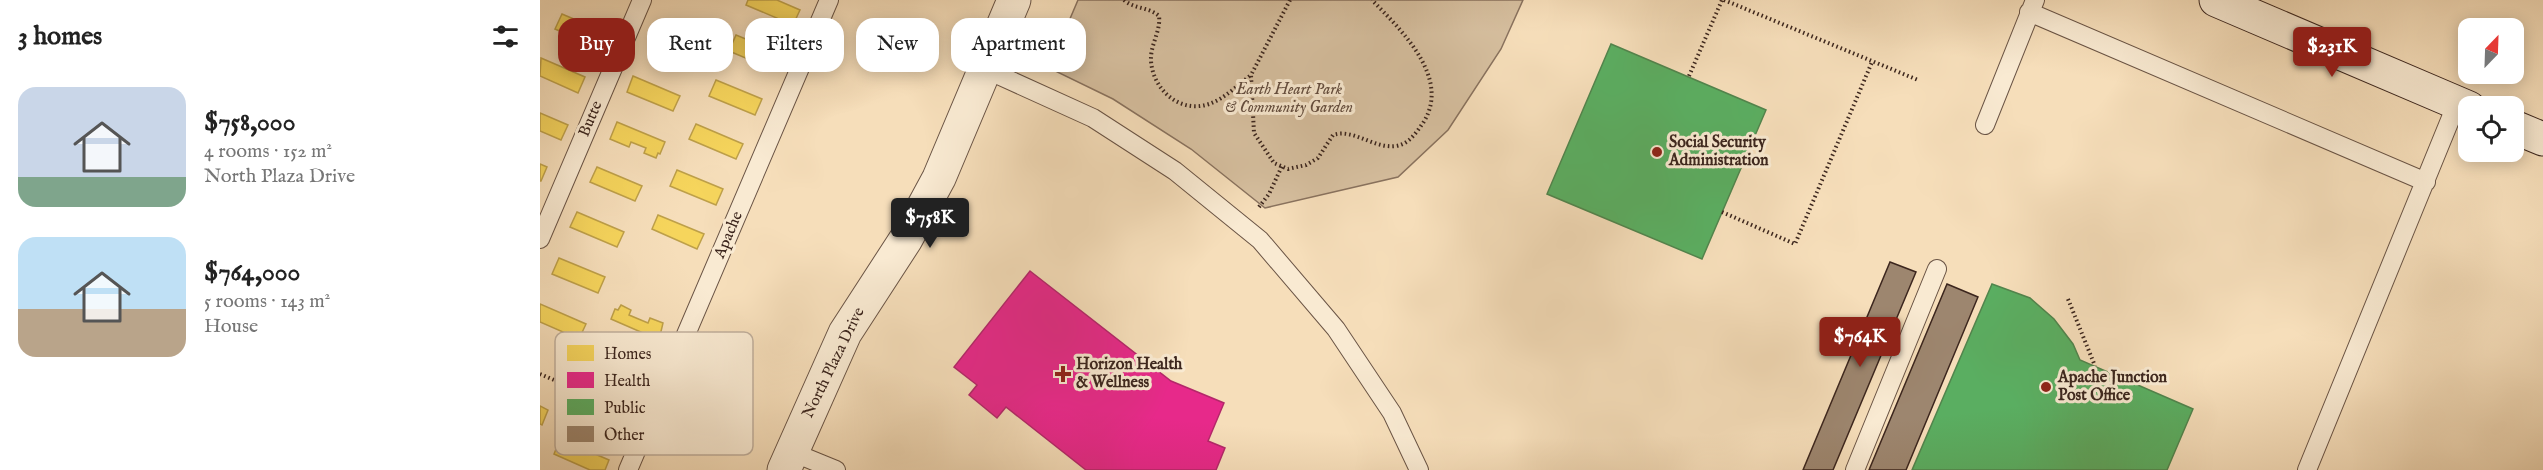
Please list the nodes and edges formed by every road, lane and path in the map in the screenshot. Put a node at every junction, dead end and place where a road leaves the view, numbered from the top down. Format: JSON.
{"nodes":[{"id":1,"x":642,"y":0,"type":"edge"},
{"id":2,"x":829,"y":0,"type":"edge"},
{"id":3,"x":1014,"y":0,"type":"edge"},
{"id":4,"x":1124,"y":0,"type":"edge"},
{"id":5,"x":1290,"y":0,"type":"edge"},
{"id":6,"x":1372,"y":0,"type":"edge"},
{"id":7,"x":1723,"y":0,"type":"edge"},
{"id":8,"x":2216,"y":0,"type":"edge"},
{"id":9,"x":2032,"y":6,"type":"edge"},
{"id":10,"x":1006,"y":18,"type":"edge"},
{"id":11,"x":1872,"y":62,"type":"junction"},
{"id":12,"x":984,"y":72,"type":"edge"},
{"id":13,"x":992,"y":72,"type":"edge"},
{"id":14,"x":1251,"y":75,"type":"junction"},
{"id":15,"x":1689,"y":76,"type":"dead end"},
{"id":16,"x":1918,"y":80,"type":"dead end"},
{"id":17,"x":2458,"y":104,"type":"edge"},
{"id":18,"x":2458,"y":116,"type":"edge"},
{"id":19,"x":1985,"y":125,"type":"dead end"},
{"id":20,"x":2524,"y":131,"type":"edge"},
{"id":21,"x":2543,"y":139,"type":"edge"},
{"id":22,"x":1282,"y":166,"type":"junction"},
{"id":23,"x":2426,"y":182,"type":"junction"},
{"id":24,"x":1722,"y":212,"type":"dead end"},
{"id":25,"x":1245,"y":227,"type":"junction"},
{"id":26,"x":540,"y":239,"type":"edge"},
{"id":27,"x":1937,"y":269,"type":"dead end"},
{"id":28,"x":2068,"y":299,"type":"dead end"},
{"id":29,"x":687,"y":332,"type":"edge"},
{"id":30,"x":2095,"y":366,"type":"dead end"},
{"id":31,"x":540,"y":374,"type":"edge"},
{"id":32,"x":555,"y":380,"type":"edge"},
{"id":33,"x":634,"y":455,"type":"edge"},
{"id":34,"x":788,"y":461,"type":"edge"},
{"id":35,"x":628,"y":470,"type":"edge"},
{"id":36,"x":836,"y":470,"type":"edge"},
{"id":37,"x":1419,"y":470,"type":"edge"},
{"id":38,"x":1855,"y":470,"type":"edge"},
{"id":39,"x":2307,"y":470,"type":"edge"}],
"edges":[{"from":1,"to":26,"type":"lane","name":"Butte"},
{"from":2,"to":29,"type":"lane","name":"Apache"},
{"from":3,"to":10,"type":"street","name":"North Plaza Drive"},
{"from":4,"to":14,"type":"path"},
{"from":5,"to":14,"type":"path"},
{"from":6,"to":22,"type":"path"},
{"from":7,"to":11,"type":"path"},
{"from":7,"to":15,"type":"path"},
{"from":8,"to":17,"type":"street"},
{"from":9,"to":19,"type":"lane"},
{"from":9,"to":23,"type":"lane"},
{"from":11,"to":16,"type":"path"},
{"from":11,"to":24,"type":"path"},
{"from":12,"to":34,"type":"street","name":"North Plaza Drive"},
{"from":13,"to":25,"type":"lane"},
{"from":14,"to":22,"type":"path"},
{"from":18,"to":23,"type":"lane"},
{"from":20,"to":21,"type":"street"},
{"from":22,"to":25,"type":"path"},
{"from":23,"to":39,"type":"lane"},
{"from":25,"to":37,"type":"lane"},
{"from":27,"to":38,"type":"lane"},
{"from":28,"to":30,"type":"path"},
{"from":31,"to":32,"type":"path"},
{"from":33,"to":35,"type":"lane","name":"Apache"},
{"from":34,"to":36,"type":"lane"}]}
